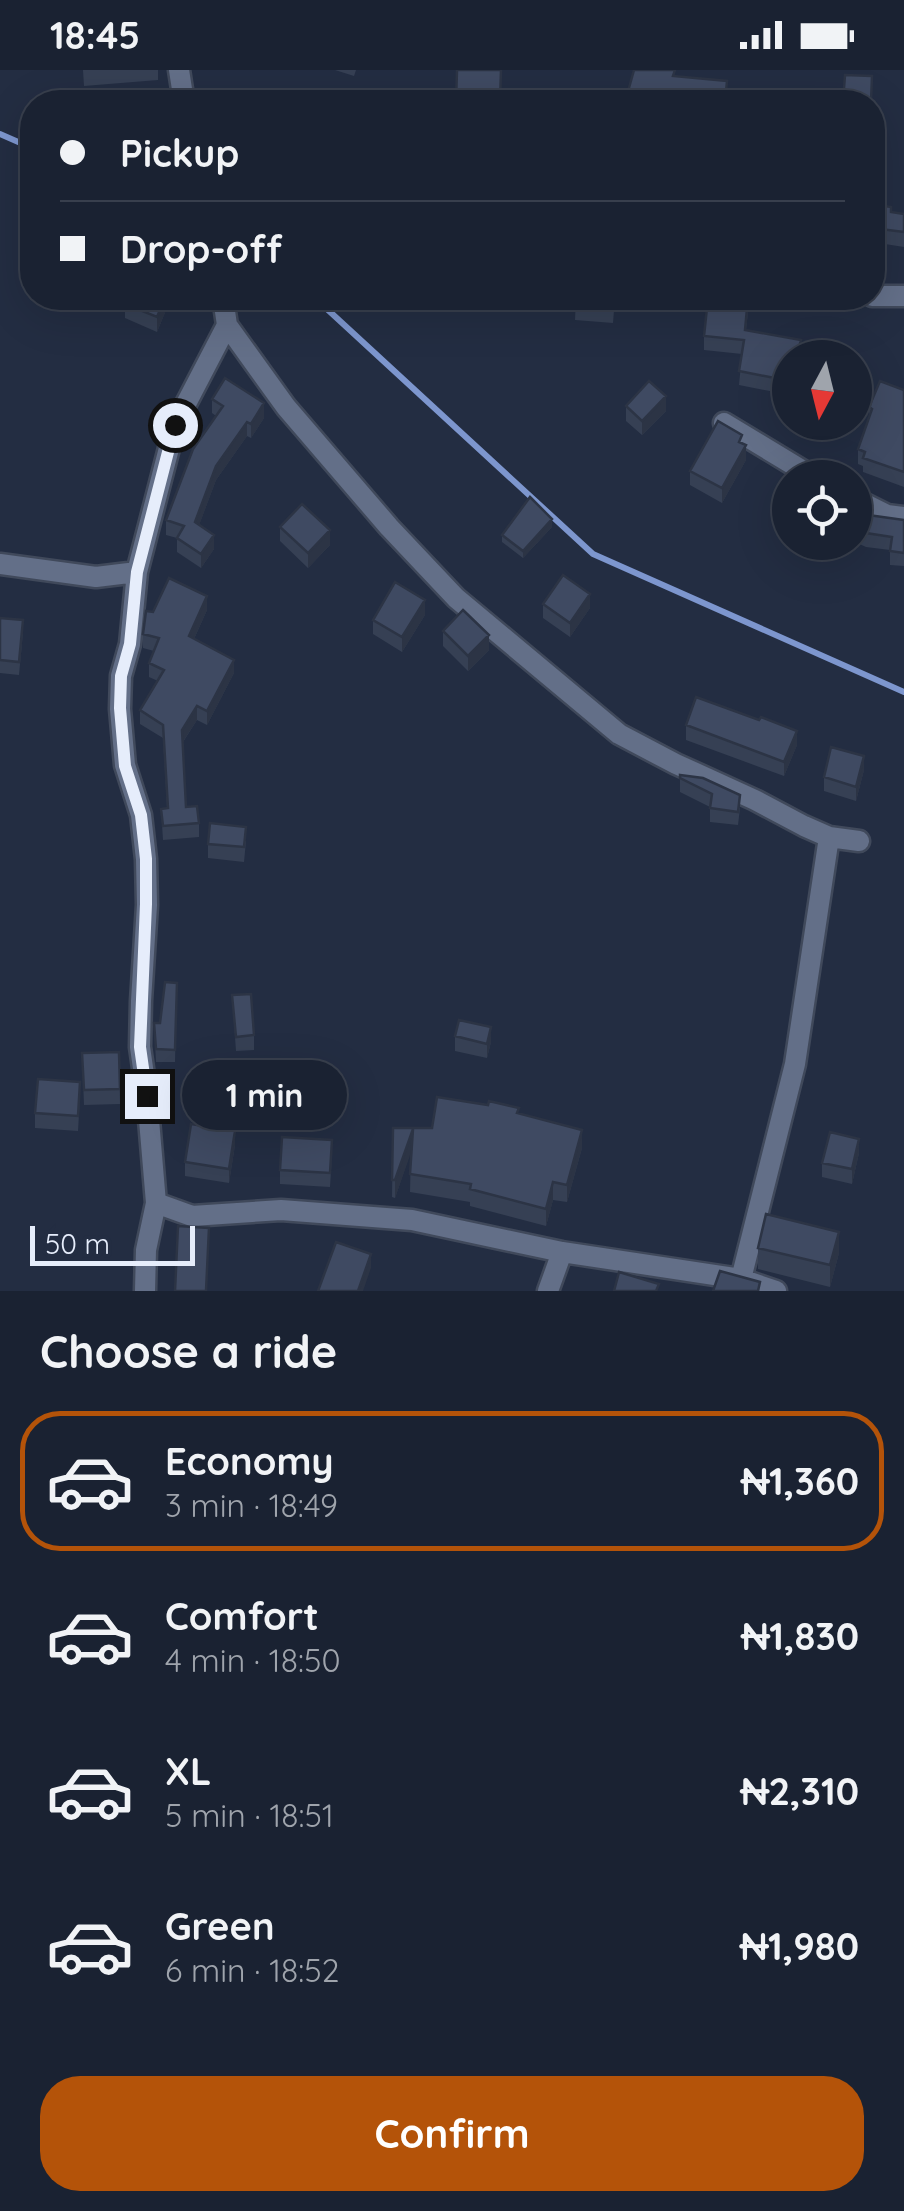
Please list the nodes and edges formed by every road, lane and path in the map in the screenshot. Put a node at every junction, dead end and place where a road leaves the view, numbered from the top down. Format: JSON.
{"nodes":[{"id":1,"x":225,"y":310,"type":"edge"},
{"id":2,"x":227,"y":325,"type":"junction"},
{"id":3,"x":724,"y":423,"type":"edge"},
{"id":4,"x":785,"y":460,"type":"edge"},
{"id":5,"x":872,"y":508,"type":"edge"},
{"id":6,"x":904,"y":517,"type":"edge"},
{"id":7,"x":0,"y":564,"type":"edge"},
{"id":8,"x":137,"y":572,"type":"junction"},
{"id":9,"x":829,"y":837,"type":"junction"},
{"id":10,"x":859,"y":841,"type":"dead end"},
{"id":11,"x":156,"y":1203,"type":"junction"},
{"id":12,"x":562,"y":1252,"type":"junction"},
{"id":13,"x":741,"y":1279,"type":"junction"},
{"id":14,"x":145,"y":1291,"type":"edge"},
{"id":15,"x":548,"y":1291,"type":"edge"},
{"id":16,"x":776,"y":1291,"type":"edge"}],
"edges":[{"from":1,"to":2,"type":"street"},
{"from":2,"to":8,"type":"street"},
{"from":2,"to":9,"type":"street"},
{"from":3,"to":4,"type":"street"},
{"from":5,"to":6,"type":"street"},
{"from":7,"to":8,"type":"street"},
{"from":8,"to":11,"type":"street"},
{"from":9,"to":10,"type":"street"},
{"from":9,"to":13,"type":"street"},
{"from":11,"to":12,"type":"street"},
{"from":11,"to":14,"type":"street"},
{"from":12,"to":13,"type":"street"},
{"from":12,"to":15,"type":"street"},
{"from":13,"to":16,"type":"street"}]}
